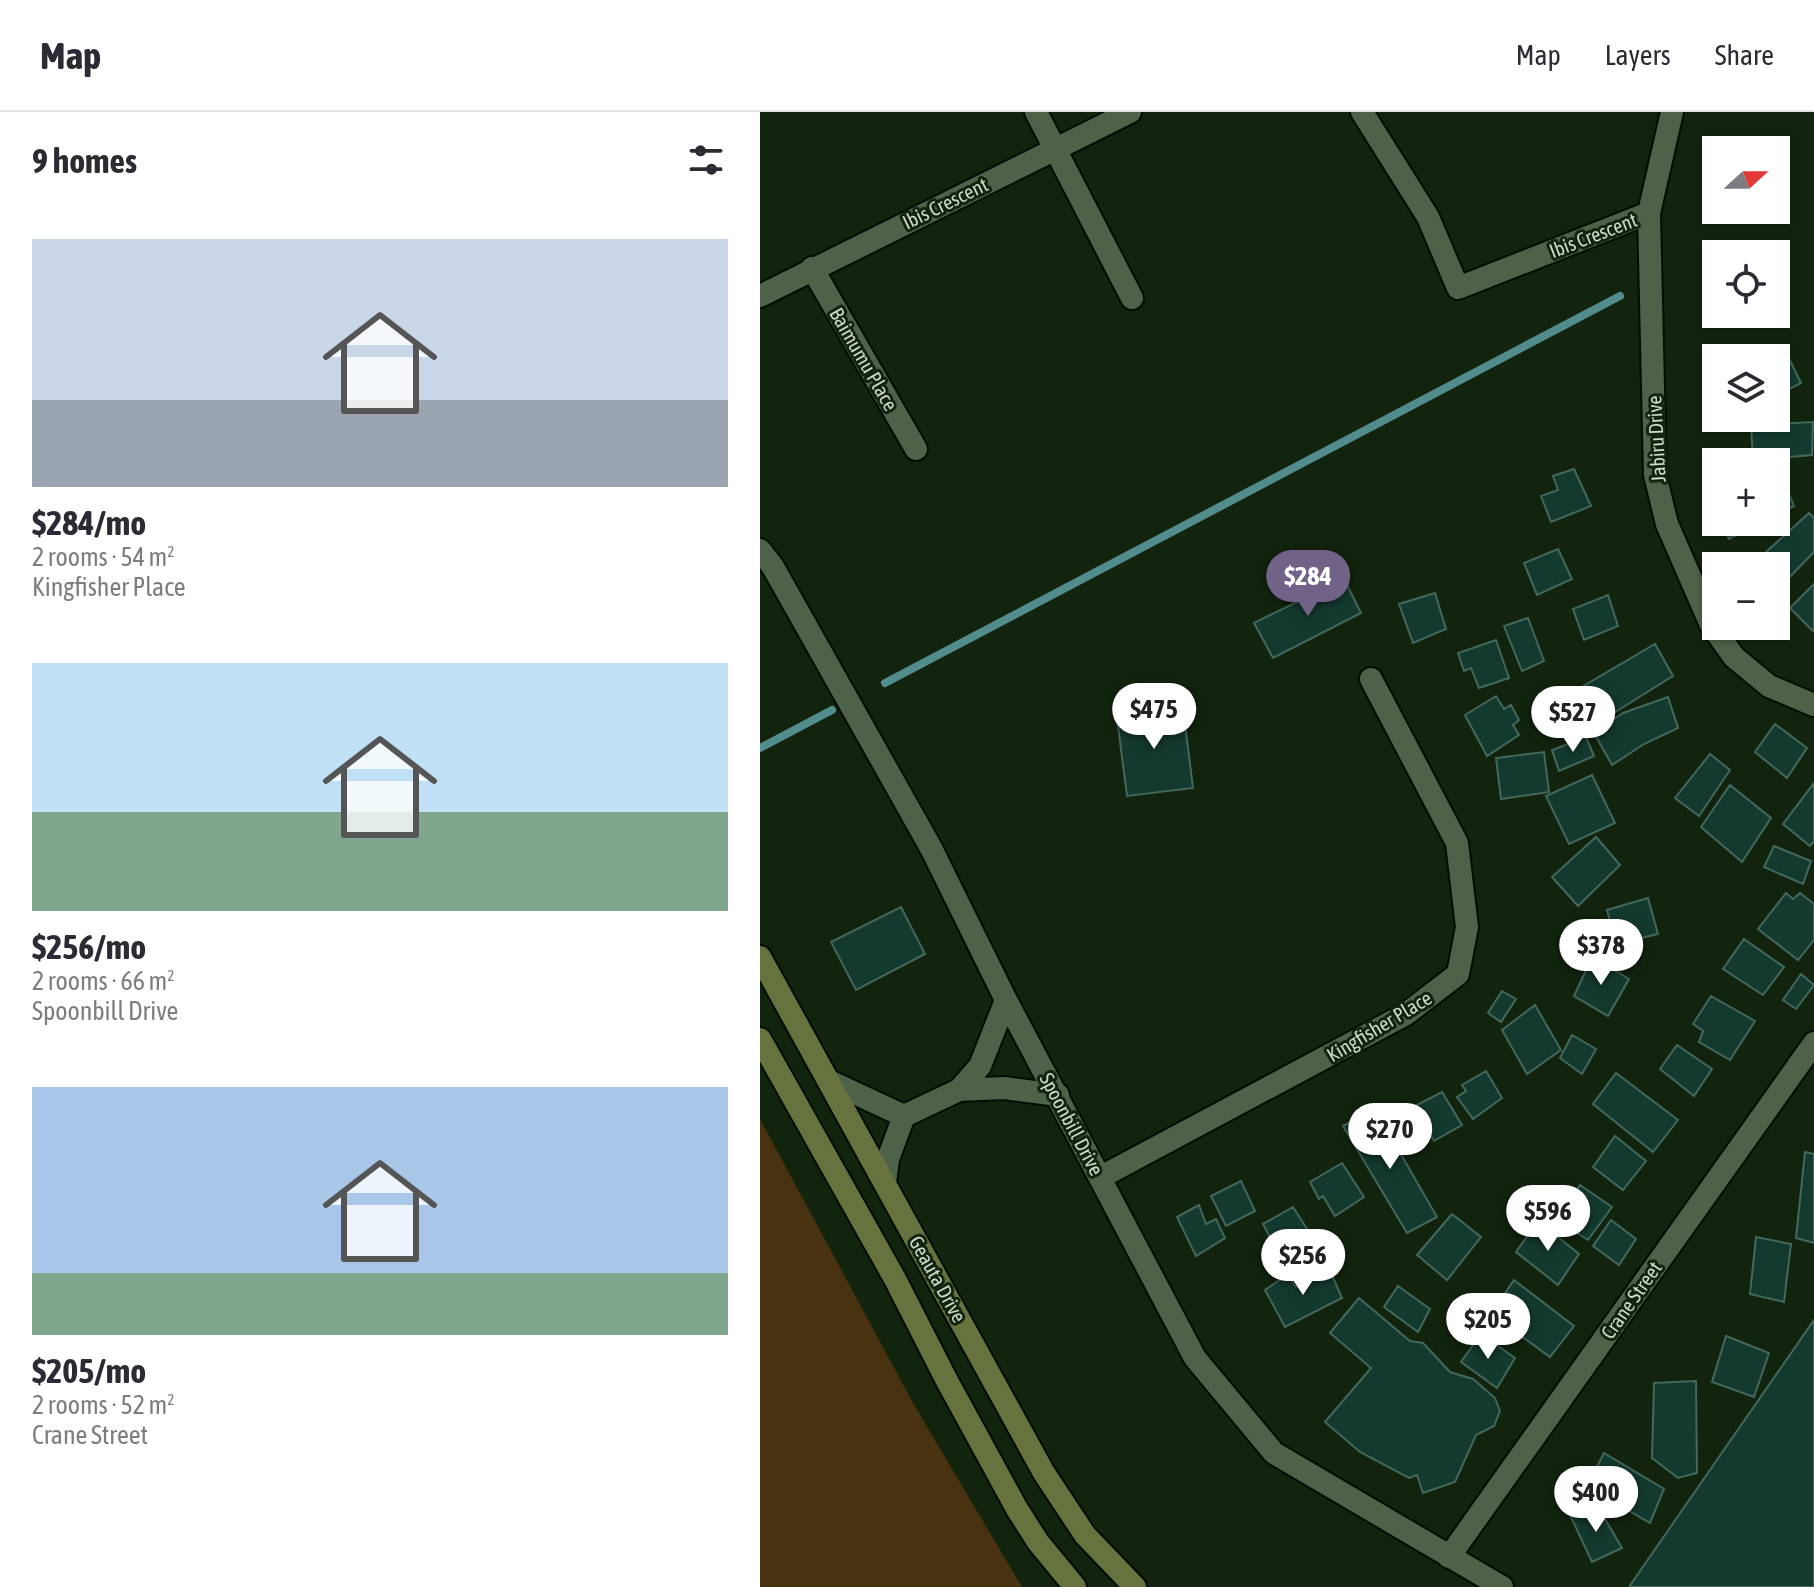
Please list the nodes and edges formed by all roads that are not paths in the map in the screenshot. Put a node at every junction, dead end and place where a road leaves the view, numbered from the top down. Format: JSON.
{"nodes":[{"id":1,"x":1036,"y":112,"type":"edge"},
{"id":2,"x":1130,"y":112,"type":"edge"},
{"id":3,"x":1362,"y":112,"type":"edge"},
{"id":4,"x":1672,"y":112,"type":"edge"},
{"id":5,"x":1055,"y":149,"type":"junction"},
{"id":6,"x":1649,"y":213,"type":"junction"},
{"id":7,"x":812,"y":268,"type":"junction"},
{"id":8,"x":760,"y":296,"type":"edge"},
{"id":9,"x":1132,"y":298,"type":"dead end"},
{"id":10,"x":916,"y":449,"type":"dead end"},
{"id":11,"x":760,"y":550,"type":"edge"},
{"id":12,"x":1371,"y":679,"type":"dead end"},
{"id":13,"x":1814,"y":705,"type":"edge"},
{"id":14,"x":760,"y":957,"type":"edge"},
{"id":15,"x":1006,"y":1000,"type":"junction"},
{"id":16,"x":760,"y":1039,"type":"edge"},
{"id":17,"x":1814,"y":1043,"type":"edge"},
{"id":18,"x":829,"y":1081,"type":"junction"},
{"id":19,"x":959,"y":1090,"type":"junction"},
{"id":20,"x":1058,"y":1095,"type":"junction"},
{"id":21,"x":904,"y":1116,"type":"junction"},
{"id":22,"x":1101,"y":1177,"type":"junction"},
{"id":23,"x":885,"y":1183,"type":"junction"},
{"id":24,"x":1449,"y":1557,"type":"junction"},
{"id":25,"x":1075,"y":1587,"type":"edge"},
{"id":26,"x":1135,"y":1587,"type":"edge"},
{"id":27,"x":1502,"y":1587,"type":"edge"}],
"edges":[{"from":1,"to":5,"type":"street"},
{"from":2,"to":5,"type":"street","name":"Ibis Crescent"},
{"from":3,"to":6,"type":"street","name":"Ibis Crescent"},
{"from":4,"to":6,"type":"street","name":"Jabiru Drive"},
{"from":5,"to":7,"type":"street","name":"Ibis Crescent"},
{"from":5,"to":9,"type":"street"},
{"from":6,"to":13,"type":"street","name":"Jabiru Drive"},
{"from":7,"to":8,"type":"street","name":"Ibis Crescent"},
{"from":7,"to":10,"type":"street","name":"Baimumu Place"},
{"from":11,"to":15,"type":"street","name":"Spoonbill Drive"},
{"from":12,"to":22,"type":"street","name":"Kingfisher Place"},
{"from":14,"to":18,"type":"main road","name":"Geauta Drive"},
{"from":15,"to":19,"type":"street"},
{"from":15,"to":20,"type":"street","name":"Spoonbill Drive"},
{"from":16,"to":25,"type":"main road","name":"Geauta Drive"},
{"from":17,"to":24,"type":"street","name":"Crane Street"},
{"from":18,"to":21,"type":"street"},
{"from":18,"to":23,"type":"main road","name":"Geauta Drive"},
{"from":19,"to":20,"type":"street"},
{"from":19,"to":21,"type":"street"},
{"from":20,"to":22,"type":"street","name":"Spoonbill Drive"},
{"from":21,"to":23,"type":"street"},
{"from":22,"to":24,"type":"street","name":"Spoonbill Drive"},
{"from":23,"to":26,"type":"main road","name":"Geauta Drive"},
{"from":24,"to":27,"type":"street","name":"Spoonbill Drive"}]}
